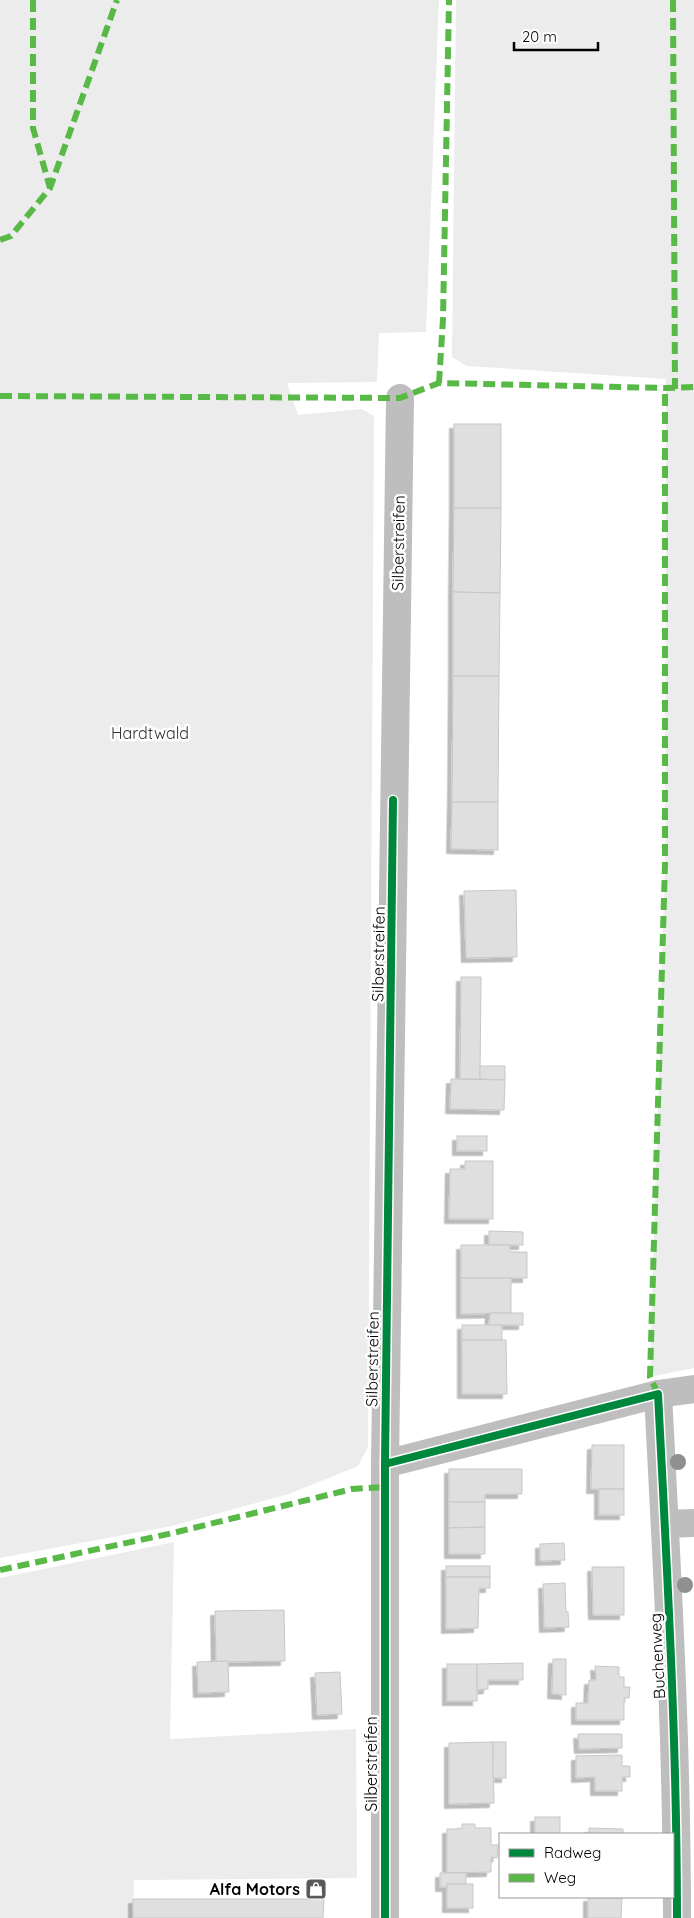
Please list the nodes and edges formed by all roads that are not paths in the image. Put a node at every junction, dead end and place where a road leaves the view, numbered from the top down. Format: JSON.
{"nodes":[{"id":1,"x":400,"y":398,"type":"dead end"},
{"id":2,"x":694,"y":1388,"type":"edge"},
{"id":3,"x":658,"y":1394,"type":"junction"},
{"id":4,"x":385,"y":1464,"type":"junction"},
{"id":5,"x":694,"y":1523,"type":"edge"},
{"id":6,"x":665,"y":1524,"type":"junction"},
{"id":7,"x":684,"y":1740,"type":"edge"},
{"id":8,"x":385,"y":1918,"type":"edge"},
{"id":9,"x":677,"y":1918,"type":"edge"}],
"edges":[{"from":1,"to":4,"type":"street","name":"Silberstreifen"},
{"from":2,"to":3,"type":"street"},
{"from":3,"to":4,"type":"street"},
{"from":3,"to":6,"type":"street","name":"Buchenweg"},
{"from":4,"to":8,"type":"street","name":"Silberstreifen"},
{"from":5,"to":6,"type":"street"},
{"from":6,"to":7,"type":"street","name":"Buchenweg"},
{"from":7,"to":9,"type":"street","name":"Buchenweg"}]}
